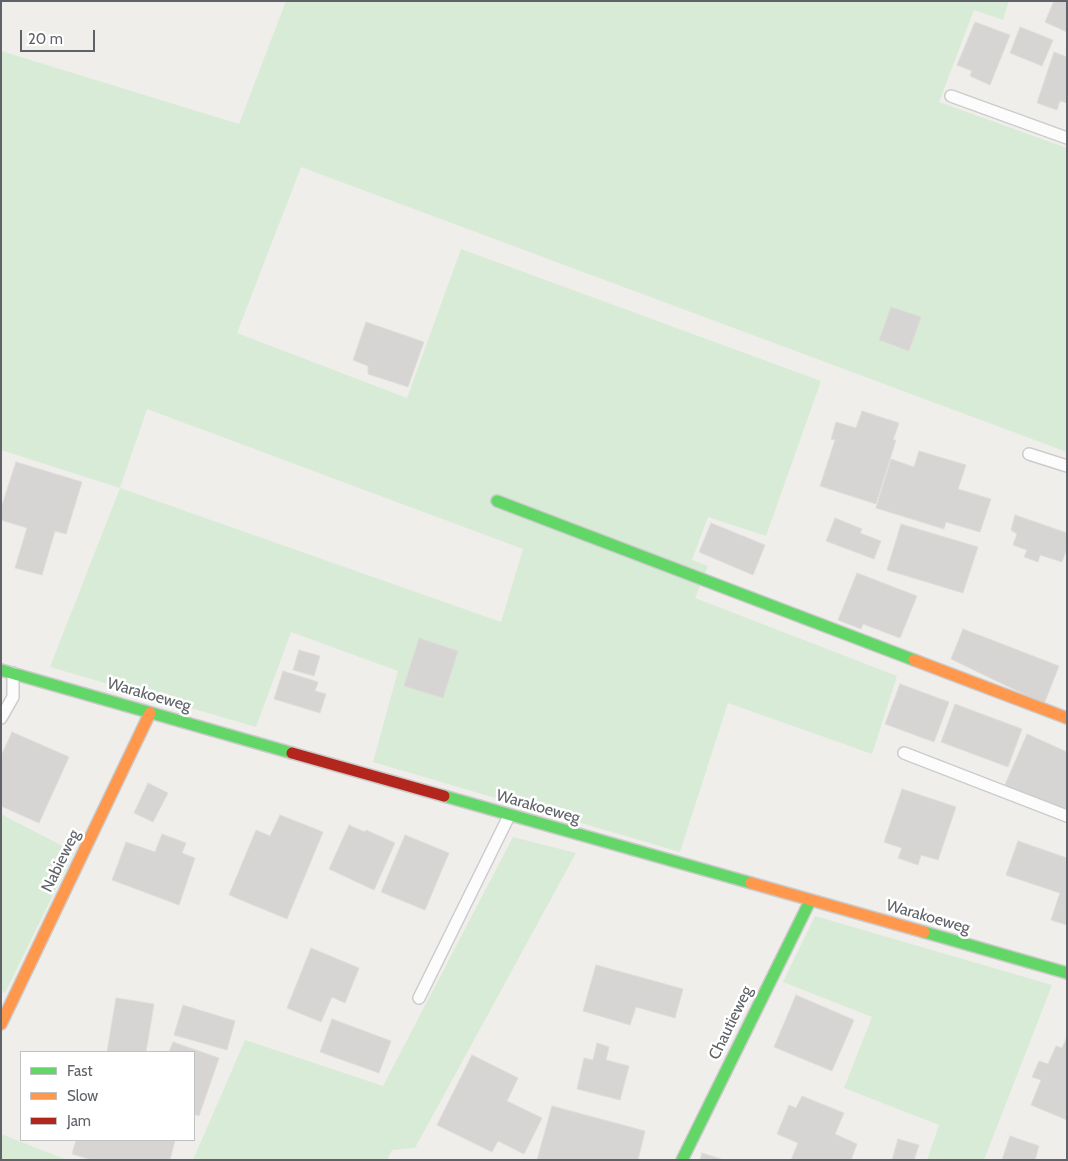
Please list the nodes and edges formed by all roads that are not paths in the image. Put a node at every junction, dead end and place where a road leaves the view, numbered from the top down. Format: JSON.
{"nodes":[{"id":1,"x":951,"y":96,"type":"dead end"},
{"id":2,"x":1067,"y":138,"type":"edge"},
{"id":3,"x":1029,"y":454,"type":"dead end"},
{"id":4,"x":1067,"y":466,"type":"edge"},
{"id":5,"x":496,"y":501,"type":"dead end"},
{"id":6,"x":1,"y":670,"type":"edge"},
{"id":7,"x":13,"y":674,"type":"junction"},
{"id":8,"x":150,"y":713,"type":"junction"},
{"id":9,"x":1,"y":718,"type":"edge"},
{"id":10,"x":1067,"y":718,"type":"edge"},
{"id":11,"x":904,"y":753,"type":"dead end"},
{"id":12,"x":509,"y":816,"type":"junction"},
{"id":13,"x":1067,"y":816,"type":"edge"},
{"id":14,"x":810,"y":901,"type":"junction"},
{"id":15,"x":1067,"y":973,"type":"edge"},
{"id":16,"x":419,"y":998,"type":"dead end"},
{"id":17,"x":1,"y":1024,"type":"edge"},
{"id":18,"x":682,"y":1160,"type":"edge"}],
"edges":[{"from":1,"to":2,"type":"lane"},
{"from":3,"to":4,"type":"lane"},
{"from":5,"to":10,"type":"street"},
{"from":6,"to":7,"type":"street","name":"Warakoeweg"},
{"from":7,"to":8,"type":"street","name":"Warakoeweg"},
{"from":7,"to":9,"type":"lane"},
{"from":8,"to":12,"type":"street","name":"Warakoeweg"},
{"from":8,"to":17,"type":"street","name":"Nabieweg"},
{"from":11,"to":13,"type":"lane"},
{"from":12,"to":14,"type":"street","name":"Warakoeweg"},
{"from":12,"to":16,"type":"lane"},
{"from":14,"to":15,"type":"street","name":"Warakoeweg"},
{"from":14,"to":18,"type":"street","name":"Chautieweg"}]}
